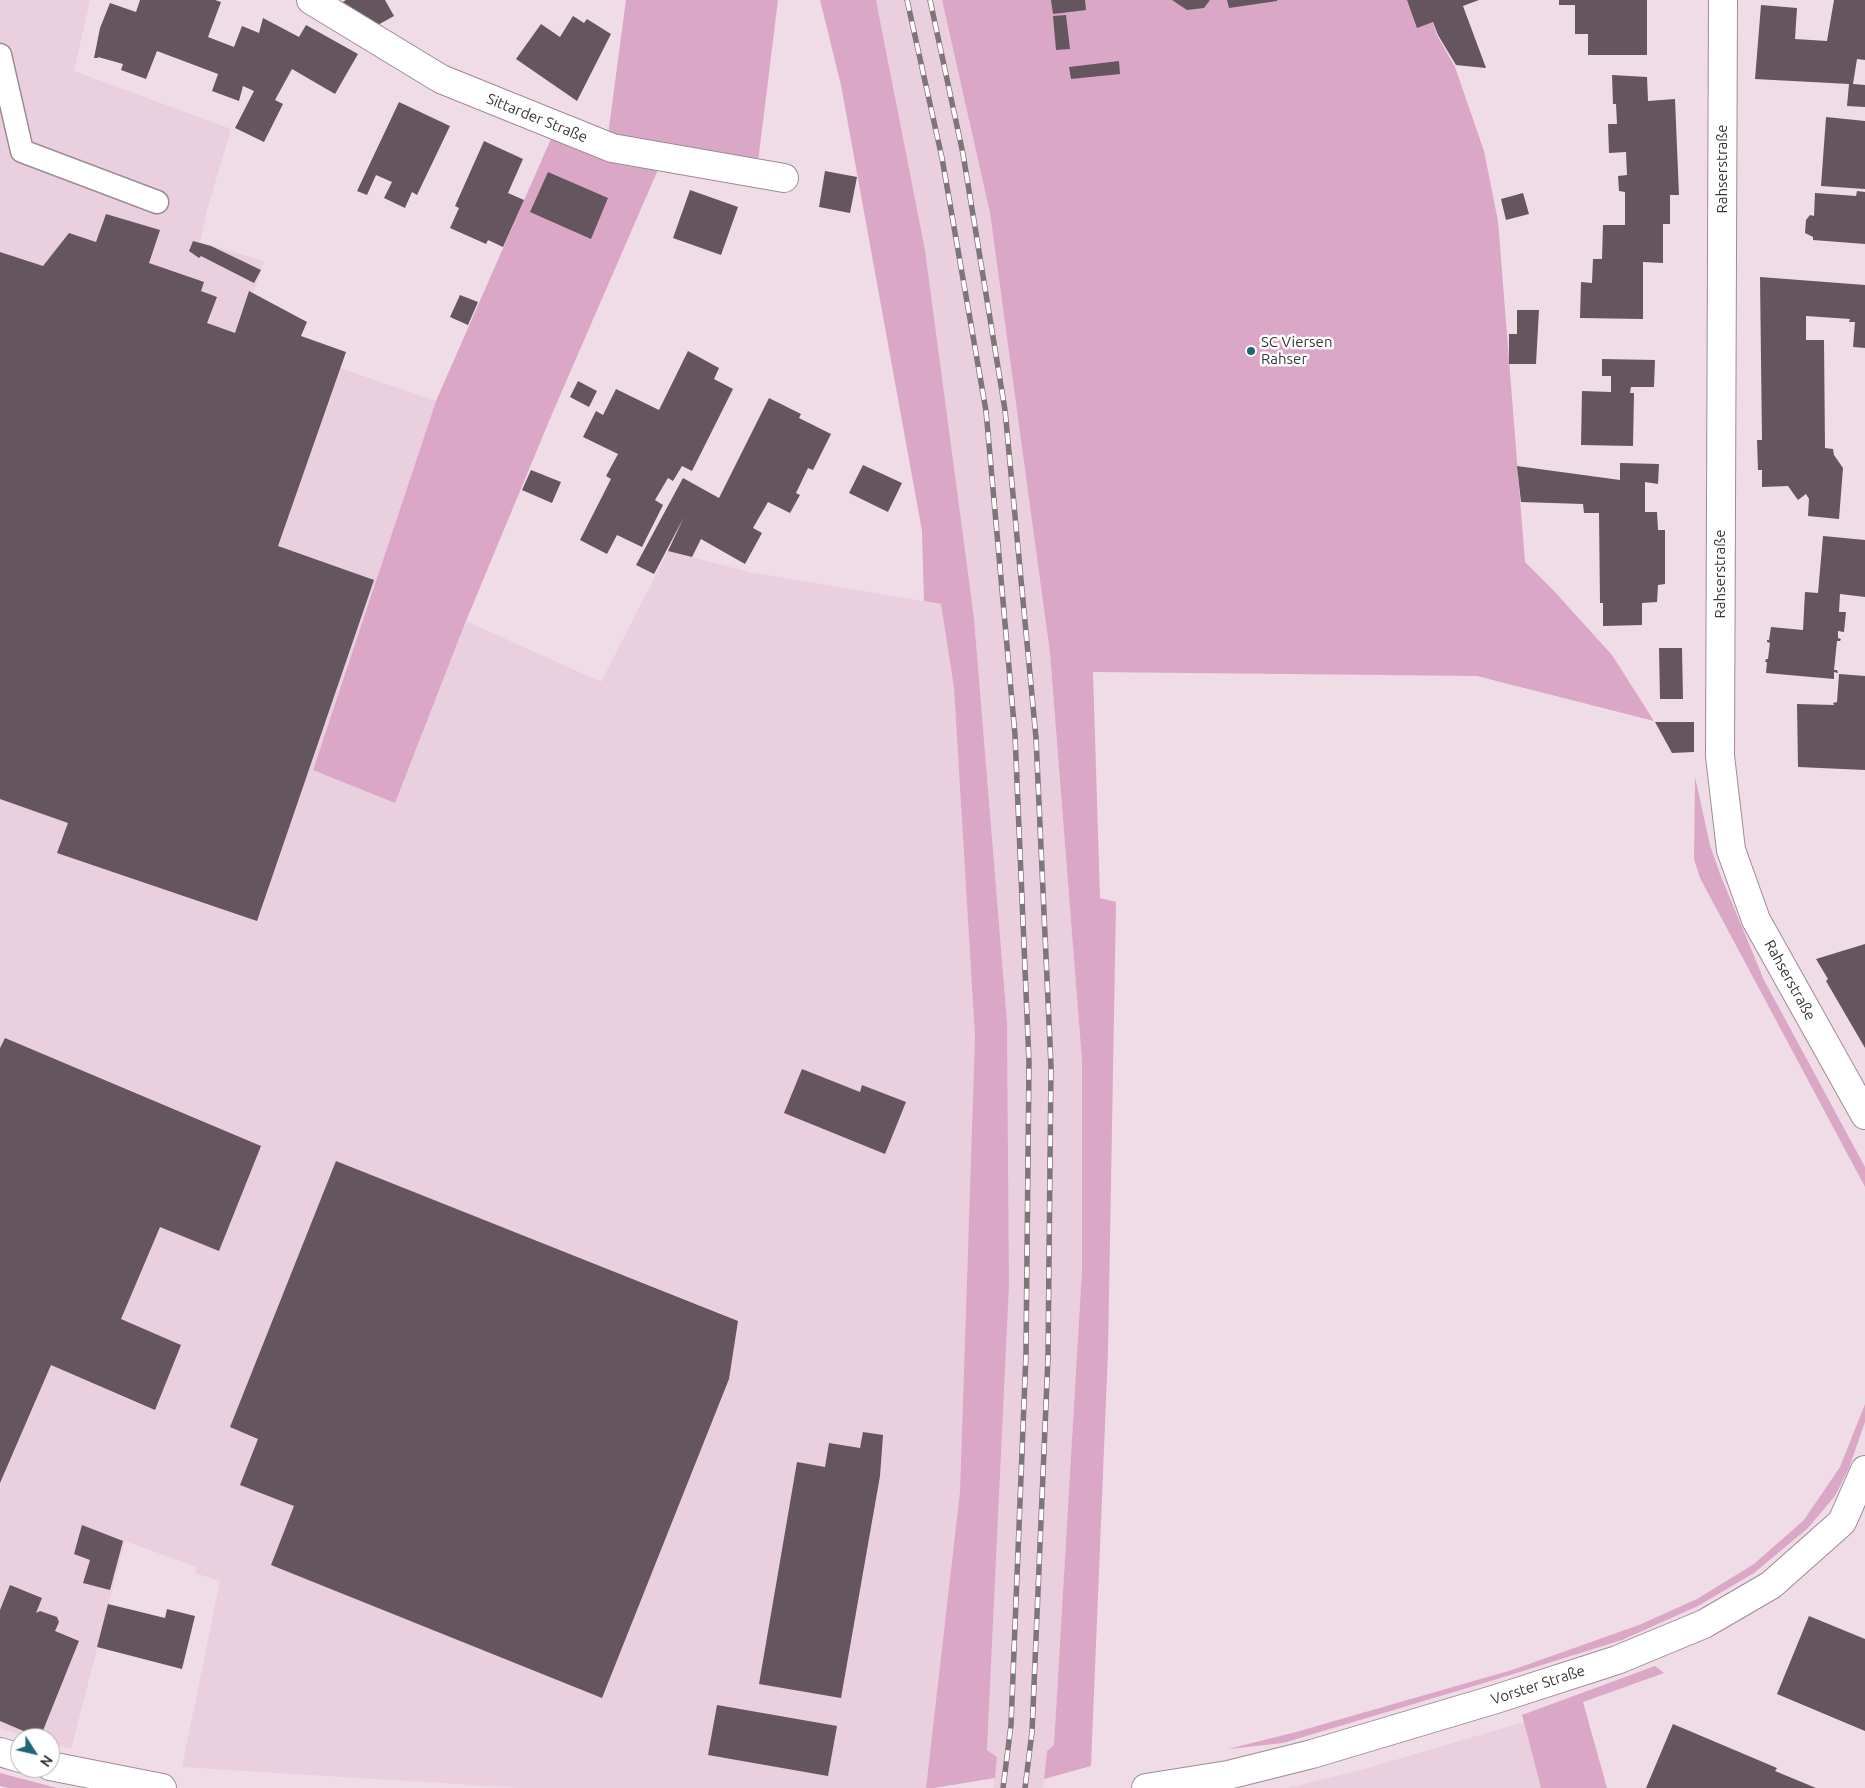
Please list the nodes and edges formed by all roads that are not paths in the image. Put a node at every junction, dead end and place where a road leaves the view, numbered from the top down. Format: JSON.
{"nodes":[{"id":1,"x":312,"y":0,"type":"edge"},
{"id":2,"x":1723,"y":0,"type":"edge"},
{"id":3,"x":0,"y":55,"type":"edge"},
{"id":4,"x":784,"y":178,"type":"dead end"},
{"id":5,"x":157,"y":202,"type":"dead end"},
{"id":6,"x":1865,"y":1115,"type":"edge"},
{"id":7,"x":1865,"y":1470,"type":"edge"},
{"id":8,"x":60,"y":1768,"type":"edge"},
{"id":9,"x":162,"y":1788,"type":"edge"},
{"id":10,"x":1146,"y":1788,"type":"edge"}],
"edges":[{"from":1,"to":4,"type":"street","name":"Sittarder Straße"},
{"from":2,"to":6,"type":"street","name":"Rahserstraße"},
{"from":3,"to":5,"type":"lane"},
{"from":7,"to":10,"type":"street","name":"Vorster Straße"},
{"from":8,"to":9,"type":"street"}]}
